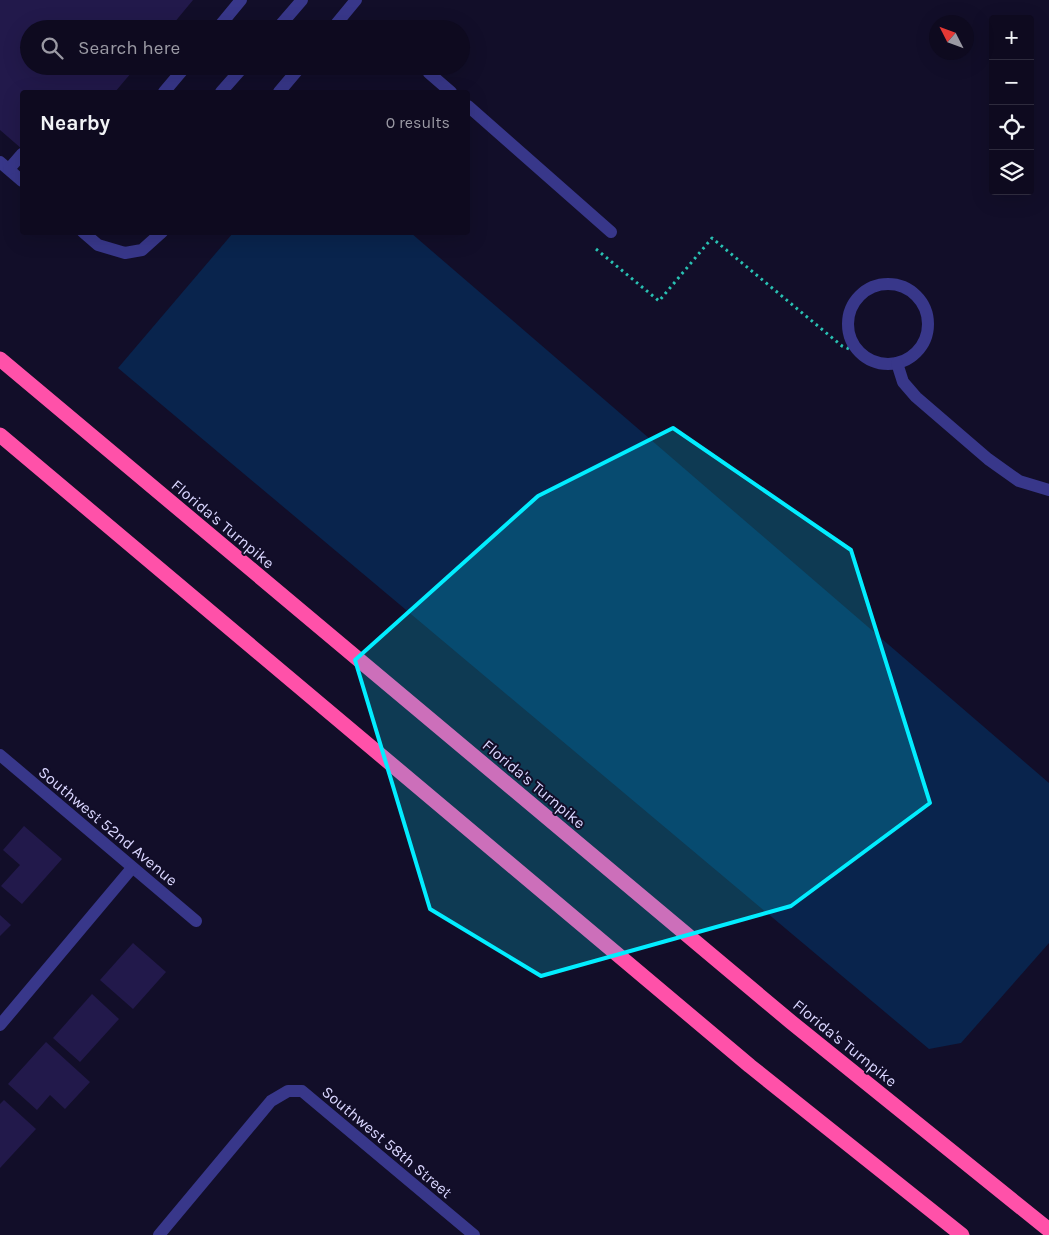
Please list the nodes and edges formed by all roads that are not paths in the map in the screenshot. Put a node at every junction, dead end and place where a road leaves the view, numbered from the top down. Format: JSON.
{"nodes":[{"id":1,"x":241,"y":0,"type":"edge"},
{"id":2,"x":302,"y":0,"type":"edge"},
{"id":3,"x":353,"y":1,"type":"edge"},
{"id":4,"x":224,"y":20,"type":"edge"},
{"id":5,"x":285,"y":20,"type":"edge"},
{"id":6,"x":339,"y":20,"type":"edge"},
{"id":7,"x":178,"y":75,"type":"edge"},
{"id":8,"x":236,"y":75,"type":"edge"},
{"id":9,"x":293,"y":75,"type":"edge"},
{"id":10,"x":431,"y":75,"type":"edge"},
{"id":11,"x":166,"y":90,"type":"edge"},
{"id":12,"x":224,"y":90,"type":"edge"},
{"id":13,"x":281,"y":90,"type":"edge"},
{"id":14,"x":449,"y":90,"type":"edge"},
{"id":15,"x":470,"y":108,"type":"edge"},
{"id":16,"x":20,"y":155,"type":"edge"},
{"id":17,"x":4,"y":166,"type":"edge"},
{"id":18,"x":20,"y":179,"type":"edge"},
{"id":19,"x":611,"y":232,"type":"dead end"},
{"id":20,"x":90,"y":235,"type":"edge"},
{"id":21,"x":159,"y":235,"type":"edge"},
{"id":22,"x":0,"y":359,"type":"edge"},
{"id":23,"x":897,"y":363,"type":"junction"},
{"id":24,"x":0,"y":435,"type":"edge"},
{"id":25,"x":1049,"y":490,"type":"edge"},
{"id":26,"x":0,"y":755,"type":"edge"},
{"id":27,"x":132,"y":868,"type":"junction"},
{"id":28,"x":196,"y":921,"type":"dead end"},
{"id":29,"x":0,"y":1025,"type":"edge"},
{"id":30,"x":1049,"y":1230,"type":"edge"},
{"id":31,"x":160,"y":1235,"type":"edge"},
{"id":32,"x":474,"y":1235,"type":"edge"},
{"id":33,"x":962,"y":1235,"type":"edge"}],
"edges":[{"from":1,"to":4,"type":"street"},
{"from":2,"to":5,"type":"street"},
{"from":3,"to":6,"type":"street"},
{"from":7,"to":11,"type":"street"},
{"from":8,"to":12,"type":"street"},
{"from":9,"to":13,"type":"street"},
{"from":10,"to":14,"type":"street"},
{"from":15,"to":19,"type":"street"},
{"from":16,"to":17,"type":"street"},
{"from":17,"to":18,"type":"street"},
{"from":20,"to":21,"type":"street"},
{"from":22,"to":30,"type":"highway","name":"Florida's Turnpike"},
{"from":23,"to":23,"type":"street"},
{"from":23,"to":25,"type":"street"},
{"from":24,"to":33,"type":"highway"},
{"from":26,"to":27,"type":"street","name":"Southwest 52nd Avenue"},
{"from":27,"to":28,"type":"street","name":"Southwest 52nd Avenue"},
{"from":27,"to":29,"type":"street"},
{"from":31,"to":32,"type":"street","name":"Southwest 58th Street"}]}
